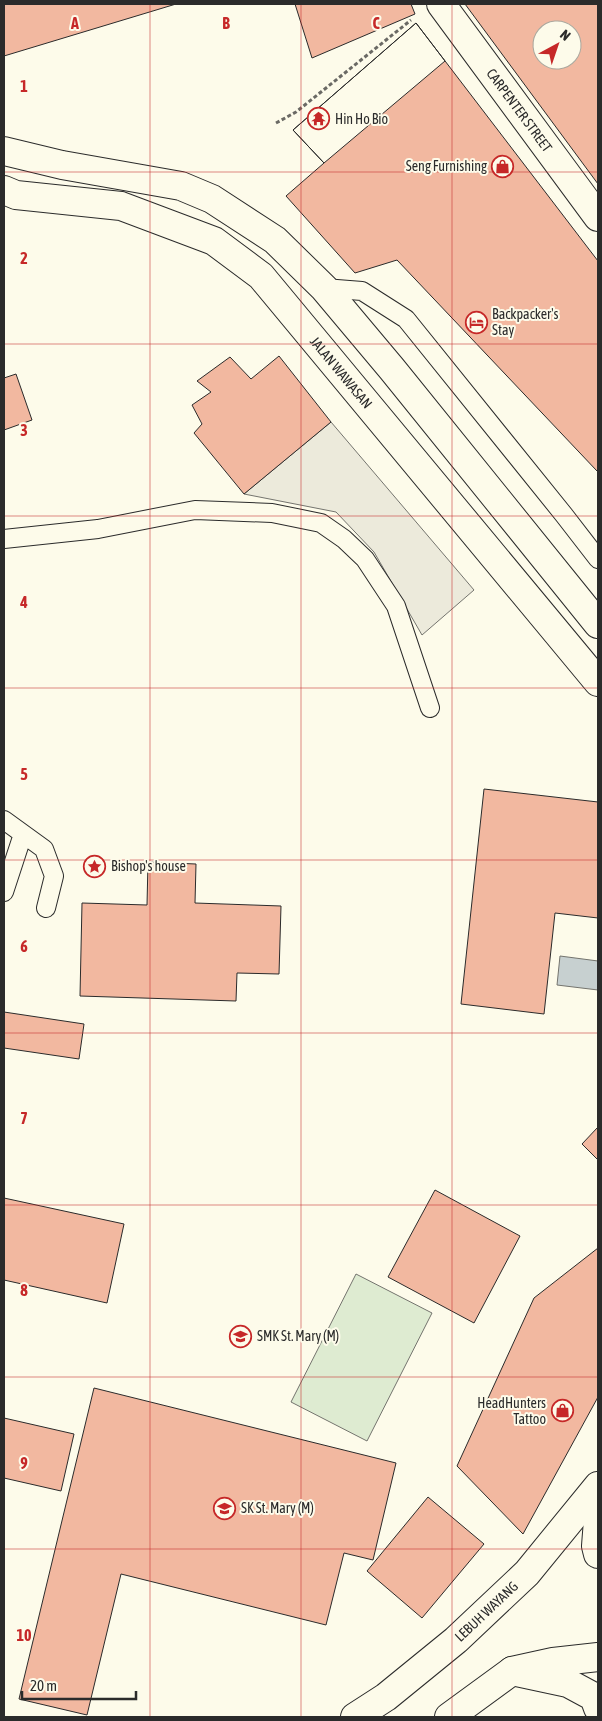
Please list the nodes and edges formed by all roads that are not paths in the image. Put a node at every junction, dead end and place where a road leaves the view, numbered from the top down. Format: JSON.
{"nodes":[{"id":1,"x":441,"y":4,"type":"edge"},
{"id":2,"x":4,"y":151,"type":"edge"},
{"id":3,"x":4,"y":190,"type":"edge"},
{"id":4,"x":598,"y":217,"type":"edge"},
{"id":5,"x":324,"y":288,"type":"junction"},
{"id":6,"x":4,"y":539,"type":"edge"},
{"id":7,"x":598,"y":559,"type":"edge"},
{"id":8,"x":598,"y":624,"type":"edge"},
{"id":9,"x":598,"y":682,"type":"edge"},
{"id":10,"x":430,"y":708,"type":"dead end"},
{"id":11,"x":4,"y":820,"type":"edge"},
{"id":12,"x":23,"y":834,"type":"junction"},
{"id":13,"x":4,"y":892,"type":"edge"},
{"id":14,"x":46,"y":908,"type":"dead end"},
{"id":15,"x":598,"y":1486,"type":"edge"},
{"id":16,"x":598,"y":1520,"type":"edge"},
{"id":17,"x":598,"y":1554,"type":"edge"},
{"id":18,"x":598,"y":1657,"type":"edge"},
{"id":19,"x":512,"y":1671,"type":"junction"},
{"id":20,"x":598,"y":1708,"type":"edge"},
{"id":21,"x":354,"y":1717,"type":"edge"},
{"id":22,"x":449,"y":1717,"type":"edge"}],
"edges":[{"from":1,"to":4,"type":"street","name":"CARPENTER STREET"},
{"from":2,"to":5,"type":"street"},
{"from":3,"to":9,"type":"street","name":"JALAN WAWASAN"},
{"from":5,"to":7,"type":"lane"},
{"from":5,"to":8,"type":"street"},
{"from":6,"to":10,"type":"lane"},
{"from":11,"to":12,"type":"lane"},
{"from":12,"to":13,"type":"lane"},
{"from":12,"to":14,"type":"lane"},
{"from":15,"to":21,"type":"street","name":"LEBUH WAYANG"},
{"from":16,"to":17,"type":"street"},
{"from":18,"to":19,"type":"street"},
{"from":19,"to":20,"type":"street"},
{"from":19,"to":22,"type":"street"}]}
